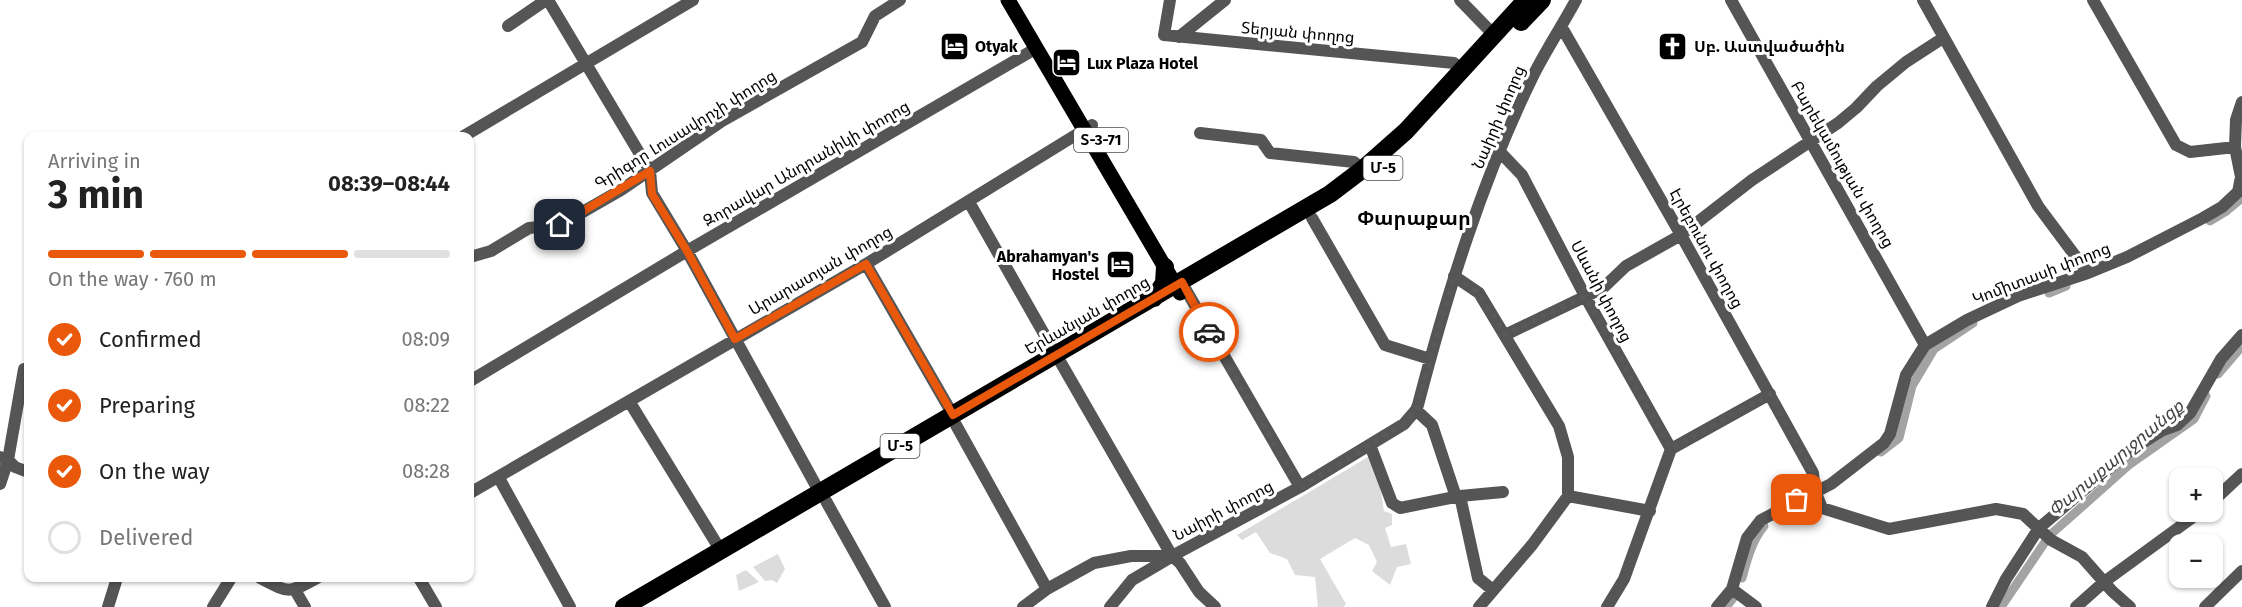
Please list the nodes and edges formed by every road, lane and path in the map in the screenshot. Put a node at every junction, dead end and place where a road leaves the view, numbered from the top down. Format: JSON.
{"nodes":[{"id":1,"x":547,"y":0,"type":"edge"},
{"id":2,"x":693,"y":0,"type":"edge"},
{"id":3,"x":900,"y":0,"type":"edge"},
{"id":4,"x":1008,"y":0,"type":"edge"},
{"id":5,"x":1018,"y":0,"type":"edge"},
{"id":6,"x":1170,"y":0,"type":"edge"},
{"id":7,"x":1225,"y":0,"type":"edge"},
{"id":8,"x":1460,"y":0,"type":"edge"},
{"id":9,"x":1526,"y":0,"type":"edge"},
{"id":10,"x":1542,"y":0,"type":"edge"},
{"id":11,"x":1576,"y":0,"type":"edge"},
{"id":12,"x":1731,"y":0,"type":"edge"},
{"id":13,"x":1923,"y":0,"type":"edge"},
{"id":14,"x":2093,"y":0,"type":"edge"},
{"id":15,"x":508,"y":26,"type":"dead end"},
{"id":16,"x":1561,"y":26,"type":"junction"},
{"id":17,"x":1494,"y":35,"type":"junction"},
{"id":18,"x":1179,"y":37,"type":"junction"},
{"id":19,"x":1942,"y":38,"type":"junction"},
{"id":20,"x":1035,"y":49,"type":"junction"},
{"id":21,"x":587,"y":63,"type":"junction"},
{"id":22,"x":1462,"y":69,"type":"junction"},
{"id":23,"x":2242,"y":102,"type":"edge"},
{"id":24,"x":1088,"y":127,"type":"junction"},
{"id":25,"x":471,"y":132,"type":"edge"},
{"id":26,"x":1200,"y":133,"type":"dead end"},
{"id":27,"x":1810,"y":141,"type":"junction"},
{"id":28,"x":2235,"y":147,"type":"junction"},
{"id":29,"x":1500,"y":152,"type":"junction"},
{"id":30,"x":1363,"y":169,"type":"junction"},
{"id":31,"x":650,"y":171,"type":"junction"},
{"id":32,"x":969,"y":202,"type":"junction"},
{"id":33,"x":1312,"y":218,"type":"junction"},
{"id":34,"x":1681,"y":236,"type":"junction"},
{"id":35,"x":687,"y":251,"type":"junction"},
{"id":36,"x":474,"y":256,"type":"edge"},
{"id":37,"x":866,"y":264,"type":"junction"},
{"id":38,"x":1165,"y":267,"type":"junction"},
{"id":39,"x":2088,"y":273,"type":"junction"},
{"id":40,"x":1454,"y":276,"type":"junction"},
{"id":41,"x":1183,"y":290,"type":"junction"},
{"id":42,"x":1585,"y":296,"type":"junction"},
{"id":43,"x":1154,"y":298,"type":"junction"},
{"id":44,"x":1505,"y":335,"type":"junction"},
{"id":45,"x":2242,"y":335,"type":"edge"},
{"id":46,"x":735,"y":339,"type":"junction"},
{"id":47,"x":1925,"y":345,"type":"junction"},
{"id":48,"x":1059,"y":359,"type":"junction"},
{"id":49,"x":1430,"y":359,"type":"junction"},
{"id":50,"x":24,"y":369,"type":"dead end"},
{"id":51,"x":474,"y":379,"type":"edge"},
{"id":52,"x":1770,"y":394,"type":"junction"},
{"id":53,"x":629,"y":401,"type":"junction"},
{"id":54,"x":1416,"y":410,"type":"junction"},
{"id":55,"x":955,"y":420,"type":"junction"},
{"id":56,"x":1370,"y":446,"type":"junction"},
{"id":57,"x":1671,"y":449,"type":"junction"},
{"id":58,"x":4,"y":458,"type":"edge"},
{"id":59,"x":24,"y":470,"type":"edge"},
{"id":60,"x":2242,"y":474,"type":"edge"},
{"id":61,"x":499,"y":478,"type":"junction"},
{"id":62,"x":0,"y":484,"type":"edge"},
{"id":63,"x":1300,"y":488,"type":"junction"},
{"id":64,"x":1815,"y":490,"type":"junction"},
{"id":65,"x":474,"y":492,"type":"edge"},
{"id":66,"x":1503,"y":492,"type":"dead end"},
{"id":67,"x":2223,"y":492,"type":"edge"},
{"id":68,"x":1568,"y":496,"type":"junction"},
{"id":69,"x":823,"y":497,"type":"junction"},
{"id":70,"x":1458,"y":497,"type":"junction"},
{"id":71,"x":1650,"y":511,"type":"junction"},
{"id":72,"x":2186,"y":522,"type":"edge"},
{"id":73,"x":2039,"y":528,"type":"junction"},
{"id":74,"x":721,"y":551,"type":"junction"},
{"id":75,"x":1172,"y":556,"type":"junction"},
{"id":76,"x":2242,"y":571,"type":"edge"},
{"id":77,"x":116,"y":582,"type":"edge"},
{"id":78,"x":229,"y":582,"type":"edge"},
{"id":79,"x":268,"y":582,"type":"edge"},
{"id":80,"x":310,"y":582,"type":"edge"},
{"id":81,"x":421,"y":582,"type":"edge"},
{"id":82,"x":2104,"y":582,"type":"junction"},
{"id":83,"x":1047,"y":589,"type":"junction"},
{"id":84,"x":295,"y":590,"type":"junction"},
{"id":85,"x":1493,"y":590,"type":"junction"},
{"id":86,"x":1731,"y":590,"type":"junction"},
{"id":87,"x":108,"y":607,"type":"edge"},
{"id":88,"x":213,"y":607,"type":"edge"},
{"id":89,"x":305,"y":607,"type":"edge"},
{"id":90,"x":436,"y":607,"type":"edge"},
{"id":91,"x":570,"y":607,"type":"edge"},
{"id":92,"x":624,"y":607,"type":"edge"},
{"id":93,"x":647,"y":607,"type":"edge"},
{"id":94,"x":885,"y":607,"type":"edge"},
{"id":95,"x":1023,"y":607,"type":"edge"},
{"id":96,"x":1110,"y":607,"type":"edge"},
{"id":97,"x":1215,"y":607,"type":"edge"},
{"id":98,"x":1479,"y":607,"type":"edge"},
{"id":99,"x":1607,"y":607,"type":"edge"},
{"id":100,"x":1718,"y":607,"type":"edge"},
{"id":101,"x":1756,"y":607,"type":"edge"},
{"id":102,"x":1992,"y":607,"type":"edge"},
{"id":103,"x":2076,"y":607,"type":"edge"},
{"id":104,"x":2130,"y":607,"type":"edge"},
{"id":105,"x":2205,"y":607,"type":"edge"}],
"edges":[{"from":1,"to":15,"type":"street"},
{"from":1,"to":21,"type":"street"},
{"from":2,"to":21,"type":"street"},
{"from":3,"to":31,"type":"street","name":"Գրիգոր Լուսավորչի փողոց"},
{"from":4,"to":20,"type":"main road","number":"Տ-3-71"},
{"from":5,"to":24,"type":"main road","number":"Տ-3-71"},
{"from":6,"to":18,"type":"street"},
{"from":7,"to":18,"type":"street"},
{"from":8,"to":17,"type":"street"},
{"from":9,"to":17,"type":"highway","name":"Երևանյան փողոց","number":"Մ-5"},
{"from":10,"to":33,"type":"highway","name":"Երևանյան փողոց","number":"Մ-5"},
{"from":11,"to":16,"type":"street","name":"Նաիրի փողոց"},
{"from":12,"to":27,"type":"street","name":"Բարեկամության փողոց"},
{"from":13,"to":19,"type":"street"},
{"from":14,"to":28,"type":"street"},
{"from":16,"to":29,"type":"street","name":"Նաիրի փողոց"},
{"from":16,"to":34,"type":"street","name":"Էրեբունու փողոց"},
{"from":17,"to":22,"type":"highway","name":"Երևանյան փողոց","number":"Մ-5"},
{"from":18,"to":22,"type":"street","name":"Տերյան փողոց"},
{"from":19,"to":27,"type":"street"},
{"from":19,"to":39,"type":"street"},
{"from":20,"to":24,"type":"main road","number":"Տ-3-71"},
{"from":20,"to":35,"type":"street","name":"Զորավար Անդրանիկի փողոց"},
{"from":21,"to":25,"type":"street"},
{"from":21,"to":31,"type":"street"},
{"from":22,"to":30,"type":"highway","name":"Երևանյան փողոց","number":"Մ-5"},
{"from":23,"to":28,"type":"street","name":"Կոմիտասի փողոց"},
{"from":24,"to":32,"type":"street","name":"Արարատյան փողոց"},
{"from":24,"to":38,"type":"main road","number":"Տ-3-71"},
{"from":24,"to":41,"type":"main road","number":"Տ-3-71"},
{"from":26,"to":30,"type":"street"},
{"from":27,"to":34,"type":"street"},
{"from":27,"to":47,"type":"street","name":"Բարեկամության փողոց"},
{"from":28,"to":39,"type":"street","name":"Կոմիտասի փողոց"},
{"from":29,"to":40,"type":"street","name":"Նաիրի փողոց"},
{"from":29,"to":42,"type":"street","name":"Սևանի փողոց"},
{"from":30,"to":41,"type":"highway","name":"Երևանյան փողոց","number":"Մ-5"},
{"from":31,"to":35,"type":"street"},
{"from":31,"to":36,"type":"street","name":"Գրիգոր Լուսավորչի փողոց"},
{"from":32,"to":37,"type":"street","name":"Արարատյան փողոց"},
{"from":32,"to":48,"type":"street"},
{"from":33,"to":41,"type":"highway","name":"Երևանյան փողոց","number":"Մ-5"},
{"from":33,"to":49,"type":"street"},
{"from":34,"to":42,"type":"street"},
{"from":34,"to":52,"type":"street","name":"Էրեբունու փողոց"},
{"from":35,"to":46,"type":"street"},
{"from":35,"to":51,"type":"street","name":"Զորավար Անդրանիկի փողոց"},
{"from":37,"to":46,"type":"street","name":"Արարատյան փողոց"},
{"from":37,"to":55,"type":"street"},
{"from":38,"to":41,"type":"main road","number":"Տ-3-71"},
{"from":38,"to":43,"type":"highway"},
{"from":39,"to":47,"type":"street","name":"Կոմիտասի փողոց"},
{"from":40,"to":44,"type":"street"},
{"from":40,"to":49,"type":"street","name":"Նաիրի փողոց"},
{"from":41,"to":43,"type":"highway","name":"Երևանյան փողոց","number":"Մ-5"},
{"from":41,"to":48,"type":"highway","name":"Երևանյան փողոց","number":"Մ-5"},
{"from":41,"to":63,"type":"street"},
{"from":42,"to":44,"type":"street"},
{"from":42,"to":57,"type":"street","name":"Սևանի փողոց"},
{"from":43,"to":48,"type":"highway","name":"Երևանյան փողոց","number":"Մ-5"},
{"from":44,"to":68,"type":"street"},
{"from":45,"to":73,"type":"street"},
{"from":46,"to":53,"type":"street","name":"Արարատյան փողոց"},
{"from":46,"to":69,"type":"street"},
{"from":47,"to":64,"type":"street","name":"Կոմիտասի փողոց"},
{"from":48,"to":55,"type":"highway","name":"Երևանյան փողոց","number":"Մ-5"},
{"from":48,"to":75,"type":"street"},
{"from":49,"to":54,"type":"street","name":"Նաիրի փողոց"},
{"from":50,"to":58,"type":"street"},
{"from":52,"to":57,"type":"street"},
{"from":52,"to":64,"type":"street","name":"Էրեբունու փողոց"},
{"from":53,"to":61,"type":"street","name":"Արարատյան փողոց"},
{"from":53,"to":74,"type":"street"},
{"from":54,"to":56,"type":"street","name":"Նաիրի փողոց"},
{"from":54,"to":70,"type":"street"},
{"from":55,"to":69,"type":"highway","name":"Երևանյան փողոց","number":"Մ-5"},
{"from":55,"to":83,"type":"street"},
{"from":56,"to":63,"type":"street","name":"Նաիրի փողոց"},
{"from":56,"to":70,"type":"street"},
{"from":57,"to":71,"type":"street"},
{"from":58,"to":59,"type":"street"},
{"from":58,"to":62,"type":"street"},
{"from":60,"to":67,"type":"street"},
{"from":61,"to":65,"type":"street","name":"Արարատյան փողոց"},
{"from":61,"to":91,"type":"street"},
{"from":63,"to":75,"type":"street","name":"Նաիրի փողոց"},
{"from":64,"to":73,"type":"street"},
{"from":64,"to":86,"type":"street","name":"Կոմիտասի փողոց"},
{"from":66,"to":70,"type":"street"},
{"from":68,"to":71,"type":"street"},
{"from":68,"to":85,"type":"street"},
{"from":69,"to":74,"type":"highway","name":"Երևանյան փողոց","number":"Մ-5"},
{"from":69,"to":93,"type":"highway","name":"Երևանյան փողոց","number":"Մ-5"},
{"from":69,"to":94,"type":"street"},
{"from":70,"to":85,"type":"street"},
{"from":71,"to":99,"type":"street"},
{"from":72,"to":82,"type":"street"},
{"from":73,"to":82,"type":"street"},
{"from":73,"to":102,"type":"street"},
{"from":74,"to":92,"type":"highway","name":"Երևանյան փողոց","number":"Մ-5"},
{"from":75,"to":83,"type":"street","name":"Նաիրի փողոց"},
{"from":75,"to":96,"type":"street"},
{"from":75,"to":97,"type":"street"},
{"from":76,"to":105,"type":"street"},
{"from":77,"to":87,"type":"street"},
{"from":78,"to":88,"type":"street"},
{"from":79,"to":84,"type":"street"},
{"from":80,"to":84,"type":"street"},
{"from":81,"to":90,"type":"street"},
{"from":82,"to":103,"type":"street"},
{"from":82,"to":104,"type":"street"},
{"from":83,"to":95,"type":"street","name":"Նաիրի փողոց"},
{"from":84,"to":89,"type":"street"},
{"from":85,"to":98,"type":"street"},
{"from":86,"to":100,"type":"street","name":"Կոմիտասի փողոց"},
{"from":86,"to":101,"type":"street"}]}
